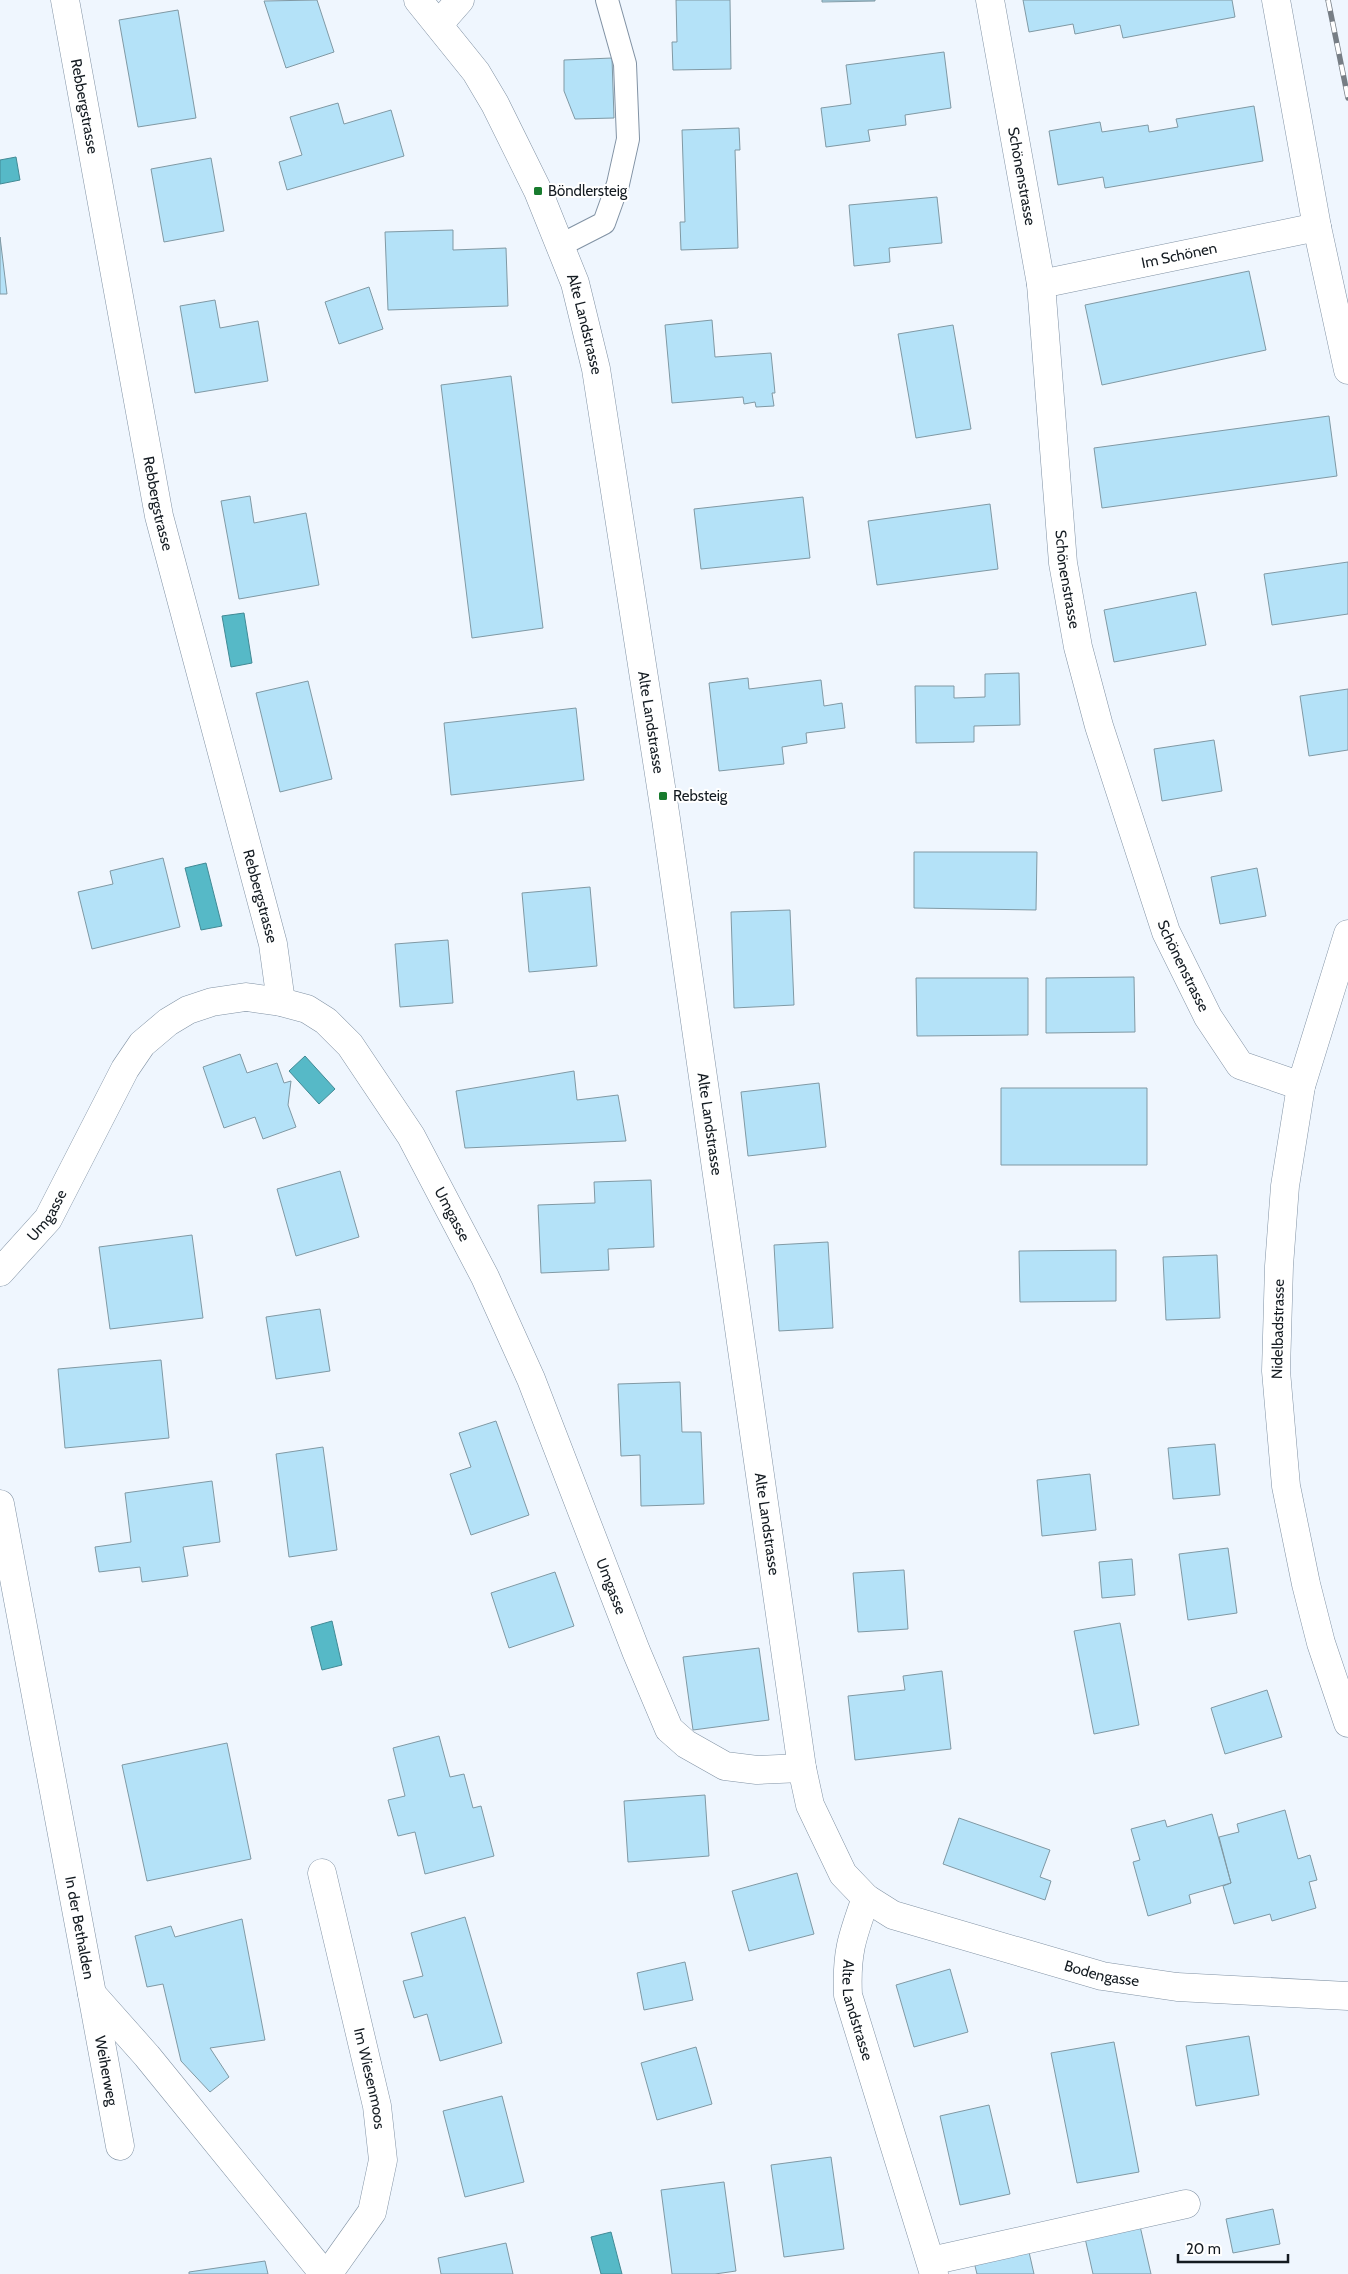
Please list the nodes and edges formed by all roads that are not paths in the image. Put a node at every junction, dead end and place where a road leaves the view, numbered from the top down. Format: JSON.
{"nodes":[{"id":1,"x":65,"y":0,"type":"edge"},
{"id":2,"x":418,"y":0,"type":"edge"},
{"id":3,"x":460,"y":0,"type":"edge"},
{"id":4,"x":607,"y":0,"type":"edge"},
{"id":5,"x":990,"y":0,"type":"edge"},
{"id":6,"x":1276,"y":0,"type":"edge"},
{"id":7,"x":439,"y":24,"type":"junction"},
{"id":8,"x":1317,"y":226,"type":"junction"},
{"id":9,"x":561,"y":245,"type":"junction"},
{"id":10,"x":1041,"y":284,"type":"junction"},
{"id":11,"x":1348,"y":370,"type":"edge"},
{"id":12,"x":1348,"y":934,"type":"edge"},
{"id":13,"x":281,"y":1002,"type":"junction"},
{"id":14,"x":1301,"y":1086,"type":"junction"},
{"id":15,"x":0,"y":1272,"type":"edge"},
{"id":16,"x":0,"y":1504,"type":"edge"},
{"id":17,"x":1348,"y":1723,"type":"edge"},
{"id":18,"x":802,"y":1768,"type":"junction"},
{"id":19,"x":322,"y":1873,"type":"dead end"},
{"id":20,"x":866,"y":1898,"type":"junction"},
{"id":21,"x":92,"y":1994,"type":"junction"},
{"id":22,"x":1348,"y":1996,"type":"edge"},
{"id":23,"x":120,"y":2146,"type":"dead end"},
{"id":24,"x":1186,"y":2204,"type":"dead end"},
{"id":25,"x":932,"y":2268,"type":"edge"},
{"id":26,"x":324,"y":2274,"type":"edge"},
{"id":27,"x":328,"y":2274,"type":"edge"}],
"edges":[{"from":1,"to":13,"type":"street","name":"Rebbergstrasse"},
{"from":2,"to":7,"type":"street","name":"Alte Landstrasse"},
{"from":3,"to":7,"type":"street"},
{"from":4,"to":9,"type":"lane"},
{"from":5,"to":10,"type":"street","name":"Schönenstrasse"},
{"from":6,"to":8,"type":"street"},
{"from":7,"to":9,"type":"street","name":"Alte Landstrasse"},
{"from":8,"to":10,"type":"street","name":"Im Schönen"},
{"from":8,"to":11,"type":"street"},
{"from":9,"to":18,"type":"street","name":"Alte Landstrasse"},
{"from":10,"to":14,"type":"street","name":"Schönenstrasse"},
{"from":12,"to":14,"type":"street","name":"Nidelbadstrasse"},
{"from":13,"to":15,"type":"street","name":"Umgasse"},
{"from":13,"to":18,"type":"street","name":"Umgasse"},
{"from":14,"to":17,"type":"street","name":"Nidelbadstrasse"},
{"from":16,"to":21,"type":"street","name":"In der Bethalden"},
{"from":18,"to":20,"type":"street","name":"Alte Landstrasse"},
{"from":19,"to":27,"type":"street","name":"Im Wiesenmoos"},
{"from":20,"to":22,"type":"street","name":"Bodengasse"},
{"from":20,"to":25,"type":"street","name":"Alte Landstrasse"},
{"from":21,"to":23,"type":"street","name":"Weiherweg"},
{"from":21,"to":26,"type":"street","name":"In der Bethalden"},
{"from":24,"to":25,"type":"street","name":"Alte Landstrasse"}]}
